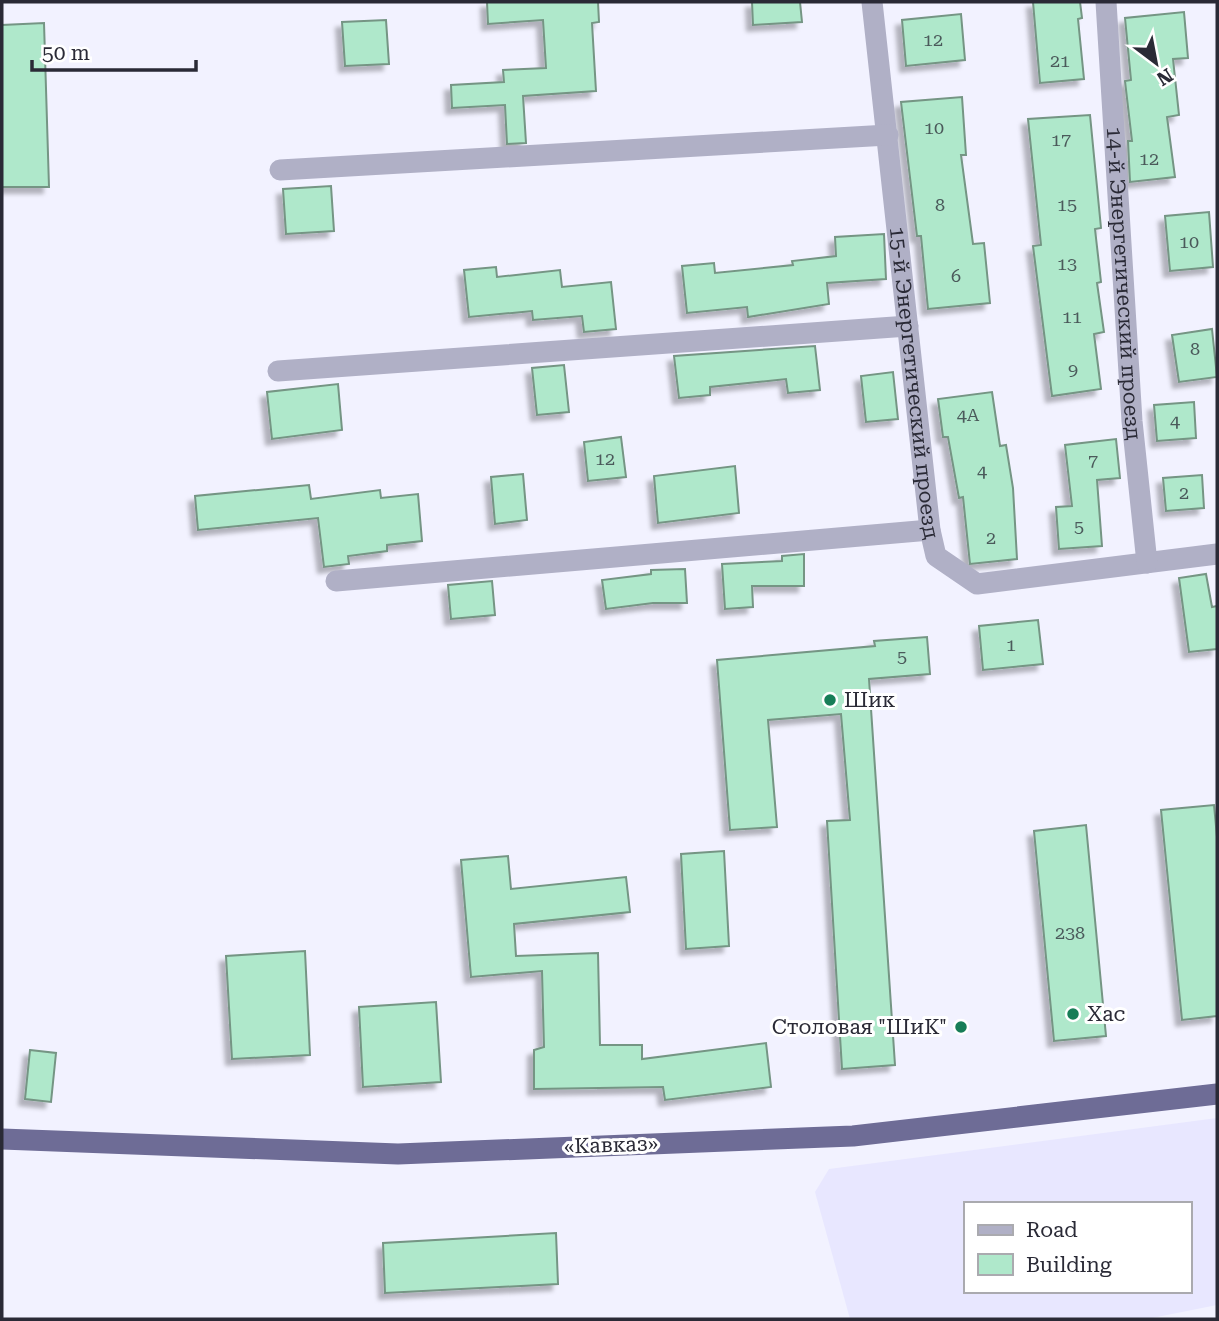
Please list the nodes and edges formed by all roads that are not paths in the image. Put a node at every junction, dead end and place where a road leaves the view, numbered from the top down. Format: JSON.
{"nodes":[{"id":1,"x":872,"y":2,"type":"edge"},
{"id":2,"x":1106,"y":2,"type":"edge"},
{"id":3,"x":888,"y":135,"type":"junction"},
{"id":4,"x":281,"y":170,"type":"dead end"},
{"id":5,"x":908,"y":326,"type":"junction"},
{"id":6,"x":278,"y":371,"type":"dead end"},
{"id":7,"x":930,"y":530,"type":"junction"},
{"id":8,"x":1217,"y":554,"type":"edge"},
{"id":9,"x":1147,"y":563,"type":"junction"},
{"id":10,"x":336,"y":581,"type":"dead end"},
{"id":11,"x":1217,"y":1094,"type":"edge"},
{"id":12,"x":2,"y":1139,"type":"edge"}],
"edges":[{"from":1,"to":3,"type":"street","name":"15-й Энергетический проезд"},
{"from":2,"to":9,"type":"street","name":"14-й Энергетический проезд"},
{"from":3,"to":4,"type":"street"},
{"from":3,"to":5,"type":"street","name":"15-й Энергетический проезд"},
{"from":5,"to":6,"type":"street"},
{"from":5,"to":7,"type":"street","name":"15-й Энергетический проезд"},
{"from":7,"to":9,"type":"street","name":"15-й Энергетический проезд"},
{"from":7,"to":10,"type":"street"},
{"from":8,"to":9,"type":"street","name":"15-й Энергетический проезд"},
{"from":11,"to":12,"type":"highway","name":"«Кавказ»"}]}
